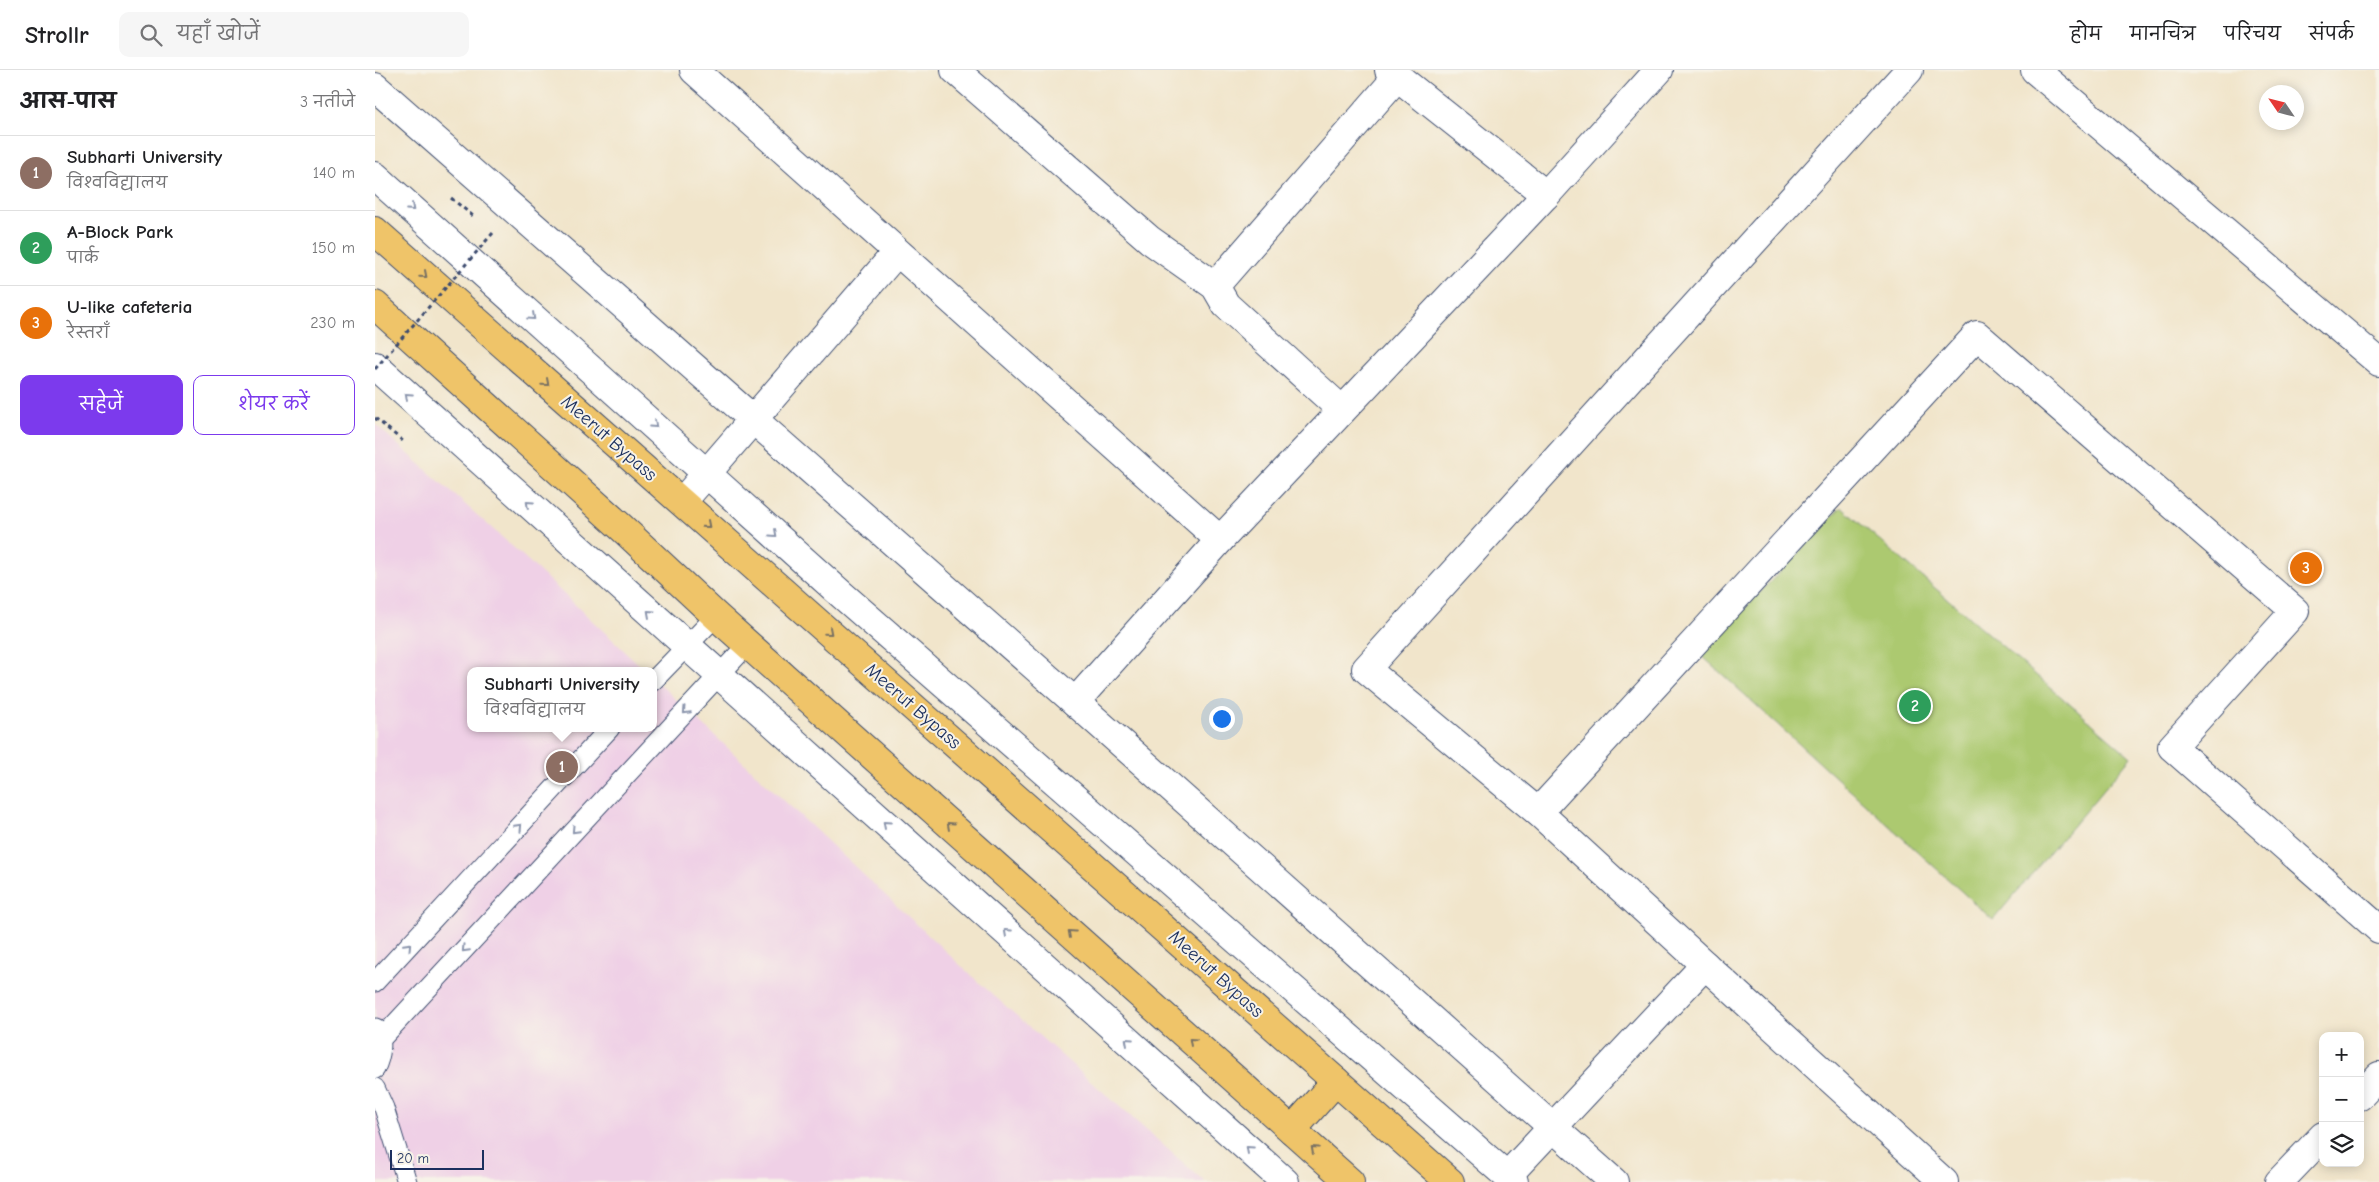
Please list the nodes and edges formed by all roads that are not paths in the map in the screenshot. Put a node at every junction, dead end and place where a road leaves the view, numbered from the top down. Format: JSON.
{"nodes":[{"id":1,"x":694,"y":70,"type":"edge"},
{"id":2,"x":955,"y":70,"type":"edge"},
{"id":3,"x":1659,"y":70,"type":"edge"},
{"id":4,"x":1909,"y":70,"type":"edge"},
{"id":5,"x":2035,"y":70,"type":"edge"},
{"id":6,"x":1393,"y":73,"type":"edge"},
{"id":7,"x":375,"y":87,"type":"edge"},
{"id":8,"x":375,"y":176,"type":"edge"},
{"id":9,"x":1546,"y":195,"type":"junction"},
{"id":10,"x":375,"y":231,"type":"edge"},
{"id":11,"x":897,"y":252,"type":"junction"},
{"id":12,"x":1215,"y":286,"type":"junction"},
{"id":13,"x":375,"y":305,"type":"edge"},
{"id":14,"x":2379,"y":362,"type":"edge"},
{"id":15,"x":375,"y":368,"type":"edge"},
{"id":16,"x":1342,"y":410,"type":"junction"},
{"id":17,"x":753,"y":420,"type":"junction"},
{"id":18,"x":708,"y":474,"type":"junction"},
{"id":19,"x":682,"y":502,"type":"junction"},
{"id":20,"x":1220,"y":540,"type":"junction"},
{"id":21,"x":716,"y":616,"type":"junction"},
{"id":22,"x":748,"y":644,"type":"junction"},
{"id":23,"x":687,"y":645,"type":"junction"},
{"id":24,"x":719,"y":676,"type":"junction"},
{"id":25,"x":657,"y":677,"type":"edge"},
{"id":26,"x":1075,"y":702,"type":"junction"},
{"id":27,"x":606,"y":732,"type":"edge"},
{"id":28,"x":1538,"y":812,"type":"junction"},
{"id":29,"x":2379,"y":929,"type":"edge"},
{"id":30,"x":1705,"y":965,"type":"junction"},
{"id":31,"x":375,"y":982,"type":"edge"},
{"id":32,"x":378,"y":1033,"type":"edge"},
{"id":33,"x":375,"y":1069,"type":"edge"},
{"id":34,"x":2379,"y":1076,"type":"edge"},
{"id":35,"x":1336,"y":1081,"type":"junction"},
{"id":36,"x":375,"y":1088,"type":"edge"},
{"id":37,"x":2364,"y":1092,"type":"edge"},
{"id":38,"x":1554,"y":1127,"type":"junction"},
{"id":39,"x":1292,"y":1130,"type":"junction"},
{"id":40,"x":2319,"y":1140,"type":"edge"},
{"id":41,"x":1511,"y":1179,"type":"edge"},
{"id":42,"x":407,"y":1182,"type":"edge"},
{"id":43,"x":1285,"y":1182,"type":"edge"},
{"id":44,"x":1350,"y":1182,"type":"edge"},
{"id":45,"x":1449,"y":1182,"type":"edge"},
{"id":46,"x":1614,"y":1182,"type":"edge"},
{"id":47,"x":1943,"y":1182,"type":"edge"},
{"id":48,"x":2279,"y":1182,"type":"edge"}],
"edges":[{"from":1,"to":11,"type":"street"},
{"from":2,"to":12,"type":"street"},
{"from":3,"to":9,"type":"street"},
{"from":4,"to":28,"type":"street"},
{"from":5,"to":14,"type":"street"},
{"from":6,"to":9,"type":"street"},
{"from":6,"to":12,"type":"street"},
{"from":7,"to":17,"type":"street"},
{"from":8,"to":18,"type":"street","one_way":true},
{"from":9,"to":16,"type":"street"},
{"from":10,"to":19,"type":"highway","name":"Meerut Bypass","one_way":true},
{"from":11,"to":17,"type":"street"},
{"from":11,"to":20,"type":"street"},
{"from":12,"to":16,"type":"street"},
{"from":13,"to":21,"type":"highway"},
{"from":23,"to":15,"type":"street","one_way":true},
{"from":16,"to":20,"type":"street"},
{"from":17,"to":18,"type":"street"},
{"from":17,"to":26,"type":"street"},
{"from":18,"to":19,"type":"street"},
{"from":18,"to":41,"type":"street","one_way":true},
{"from":19,"to":35,"type":"highway","name":"Meerut Bypass","one_way":true},
{"from":20,"to":26,"type":"street"},
{"from":21,"to":22,"type":"highway"},
{"from":21,"to":23,"type":"lane"},
{"from":22,"to":24,"type":"lane"},
{"from":39,"to":22,"type":"highway","one_way":true},
{"from":23,"to":24,"type":"street"},
{"from":23,"to":25,"type":"lane"},
{"from":24,"to":32,"type":"lane","one_way":true},
{"from":43,"to":24,"type":"street","one_way":true},
{"from":26,"to":38,"type":"street"},
{"from":31,"to":27,"type":"lane","one_way":true},
{"from":28,"to":29,"type":"street"},
{"from":28,"to":30,"type":"street"},
{"from":30,"to":38,"type":"street"},
{"from":30,"to":47,"type":"street"},
{"from":32,"to":33,"type":"lane"},
{"from":34,"to":37,"type":"street"},
{"from":35,"to":39,"type":"highway"},
{"from":35,"to":45,"type":"highway","name":"Meerut Bypass"},
{"from":36,"to":42,"type":"lane"},
{"from":38,"to":41,"type":"street"},
{"from":38,"to":46,"type":"street"},
{"from":44,"to":39,"type":"highway","one_way":true},
{"from":40,"to":48,"type":"street"}]}
